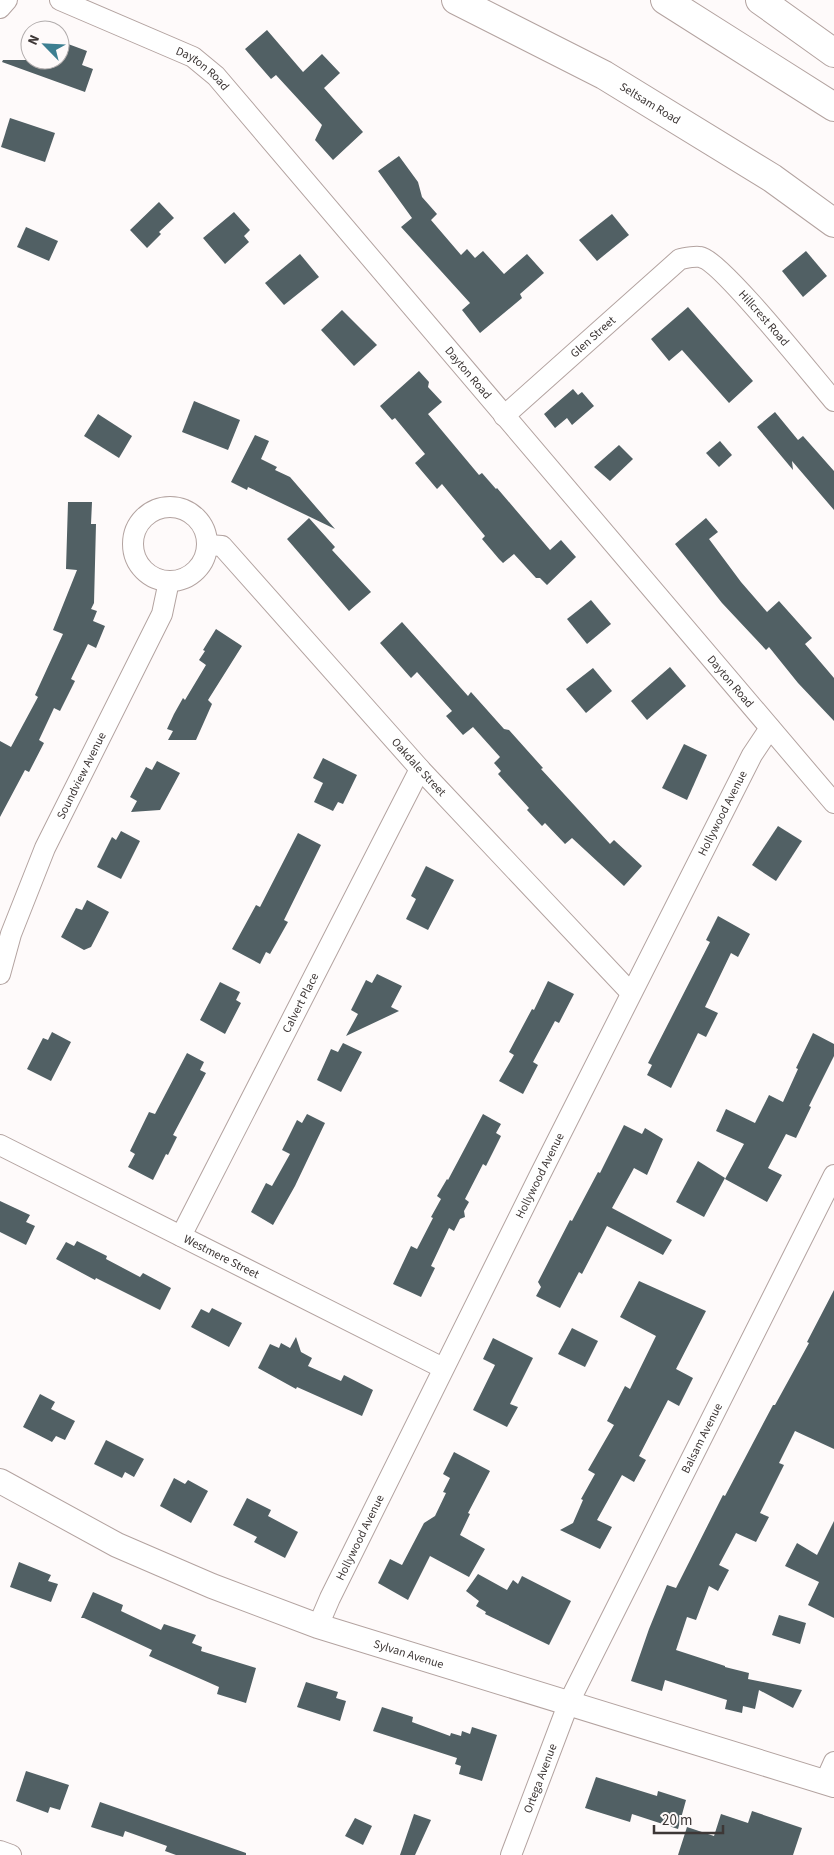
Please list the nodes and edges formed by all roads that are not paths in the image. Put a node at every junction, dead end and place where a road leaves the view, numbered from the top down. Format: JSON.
{"nodes":[{"id":1,"x":7,"y":0,"type":"edge"},
{"id":2,"x":60,"y":0,"type":"edge"},
{"id":3,"x":456,"y":0,"type":"edge"},
{"id":4,"x":665,"y":0,"type":"edge"},
{"id":5,"x":760,"y":0,"type":"edge"},
{"id":6,"x":0,"y":8,"type":"edge"},
{"id":7,"x":834,"y":53,"type":"edge"},
{"id":8,"x":834,"y":107,"type":"edge"},
{"id":9,"x":834,"y":223,"type":"edge"},
{"id":10,"x":680,"y":259,"type":"joint"},
{"id":11,"x":834,"y":401,"type":"edge"},
{"id":12,"x":504,"y":416,"type":"junction"},
{"id":13,"x":208,"y":545,"type":"junction"},
{"id":14,"x":169,"y":581,"type":"junction"},
{"id":15,"x":770,"y":728,"type":"junction"},
{"id":16,"x":420,"y":769,"type":"junction"},
{"id":17,"x":834,"y":803,"type":"edge"},
{"id":18,"x":0,"y":974,"type":"edge"},
{"id":19,"x":630,"y":993,"type":"junction"},
{"id":20,"x":0,"y":1146,"type":"edge"},
{"id":21,"x":834,"y":1175,"type":"edge"},
{"id":22,"x":181,"y":1236,"type":"junction"},
{"id":23,"x":443,"y":1368,"type":"junction"},
{"id":24,"x":0,"y":1482,"type":"edge"},
{"id":25,"x":318,"y":1626,"type":"junction"},
{"id":26,"x":569,"y":1702,"type":"junction"},
{"id":27,"x":831,"y":1776,"type":"edge"},
{"id":28,"x":0,"y":1851,"type":"edge"},
{"id":29,"x":11,"y":1855,"type":"edge"},
{"id":30,"x":511,"y":1855,"type":"edge"}],
"edges":[{"from":1,"to":6,"type":"street"},
{"from":2,"to":12,"type":"street","name":"Dayton Road"},
{"from":3,"to":9,"type":"main road","name":"Seltsam Road"},
{"from":4,"to":8,"type":"main road"},
{"from":5,"to":7,"type":"main road"},
{"from":10,"to":11,"type":"street","name":"Hillcrest Road"},
{"from":10,"to":12,"type":"street","name":"Glen Street"},
{"from":12,"to":15,"type":"street","name":"Dayton Road"},
{"from":13,"to":14,"type":"street"},
{"from":13,"to":14,"type":"street"},
{"from":13,"to":16,"type":"street","name":"Oakdale Street"},
{"from":14,"to":18,"type":"street","name":"Soundview Avenue"},
{"from":15,"to":17,"type":"street","name":"Dayton Road"},
{"from":15,"to":19,"type":"street","name":"Hollywood Avenue"},
{"from":16,"to":19,"type":"street","name":"Oakdale Street"},
{"from":16,"to":22,"type":"street","name":"Calvert Place"},
{"from":19,"to":23,"type":"street","name":"Hollywood Avenue"},
{"from":20,"to":22,"type":"street","name":"Westmere Street"},
{"from":21,"to":26,"type":"street","name":"Balsam Avenue"},
{"from":22,"to":23,"type":"street","name":"Westmere Street"},
{"from":23,"to":25,"type":"street","name":"Hollywood Avenue"},
{"from":24,"to":25,"type":"street","name":"Sylvan Avenue"},
{"from":25,"to":26,"type":"street","name":"Sylvan Avenue"},
{"from":26,"to":27,"type":"street","name":"Sylvan Avenue"},
{"from":26,"to":30,"type":"street","name":"Ortega Avenue"},
{"from":28,"to":29,"type":"street"}]}
